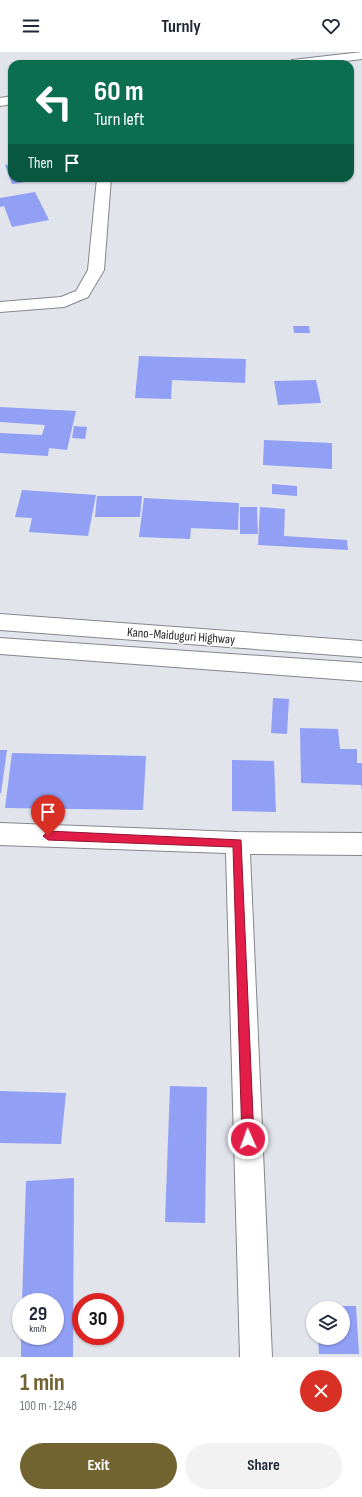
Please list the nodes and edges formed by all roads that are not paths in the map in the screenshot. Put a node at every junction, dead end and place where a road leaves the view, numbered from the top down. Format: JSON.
{"nodes":[{"id":1,"x":362,"y":55,"type":"edge"},
{"id":2,"x":323,"y":60,"type":"edge"},
{"id":3,"x":104,"y":182,"type":"edge"},
{"id":4,"x":0,"y":307,"type":"edge"},
{"id":5,"x":0,"y":622,"type":"edge"},
{"id":6,"x":0,"y":646,"type":"edge"},
{"id":7,"x":362,"y":649,"type":"edge"},
{"id":8,"x":362,"y":672,"type":"edge"},
{"id":9,"x":0,"y":834,"type":"edge"},
{"id":10,"x":238,"y":843,"type":"junction"},
{"id":11,"x":362,"y":844,"type":"edge"},
{"id":12,"x":256,"y":1357,"type":"edge"}],
"edges":[{"from":1,"to":2,"type":"main road"},
{"from":3,"to":4,"type":"main road"},
{"from":5,"to":7,"type":"main road","name":"Kano-Maiduguri Highway"},
{"from":6,"to":8,"type":"main road","name":"Kano-Maiduguri Highway"},
{"from":9,"to":10,"type":"main road"},
{"from":10,"to":11,"type":"main road"},
{"from":10,"to":12,"type":"main road"}]}
